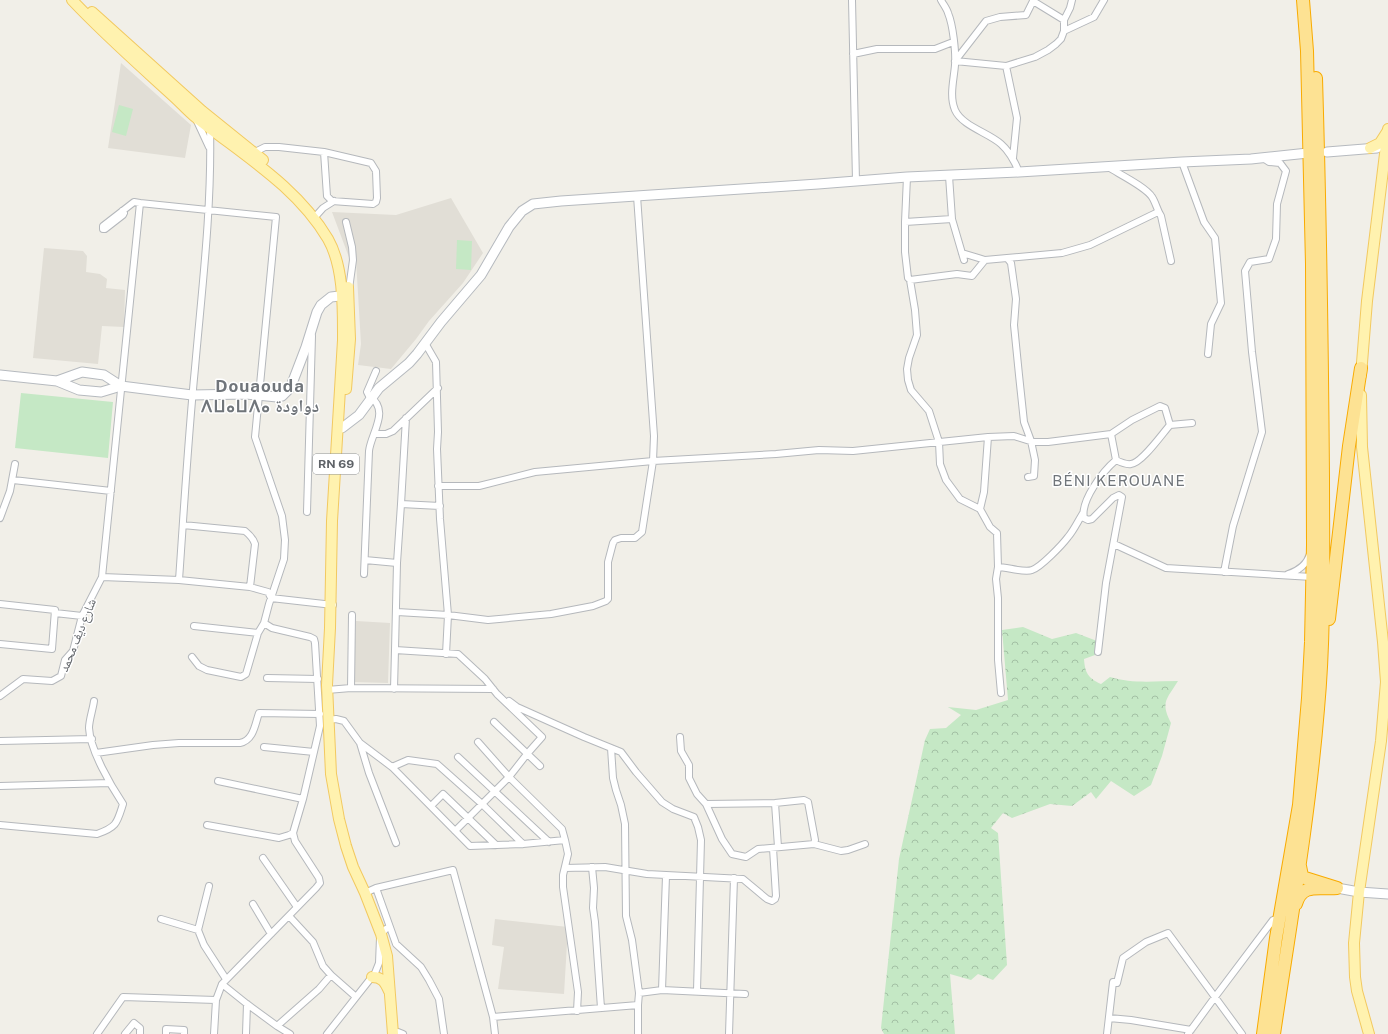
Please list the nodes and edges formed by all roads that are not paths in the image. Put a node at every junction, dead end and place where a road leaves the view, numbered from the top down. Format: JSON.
{"nodes":[{"id":1,"x":72,"y":0,"type":"edge"},
{"id":2,"x":81,"y":0,"type":"edge"},
{"id":3,"x":852,"y":0,"type":"edge"},
{"id":4,"x":941,"y":0,"type":"edge"},
{"id":5,"x":1072,"y":0,"type":"edge"},
{"id":6,"x":1104,"y":0,"type":"edge"},
{"id":7,"x":1303,"y":0,"type":"edge"},
{"id":8,"x":1311,"y":0,"type":"edge"},
{"id":9,"x":1064,"y":20,"type":"junction"},
{"id":10,"x":1064,"y":31,"type":"junction"},
{"id":11,"x":953,"y":42,"type":"junction"},
{"id":12,"x":853,"y":54,"type":"junction"},
{"id":13,"x":955,"y":61,"type":"junction"},
{"id":14,"x":1006,"y":66,"type":"junction"},
{"id":15,"x":193,"y":114,"type":"junction"},
{"id":16,"x":216,"y":130,"type":"junction"},
{"id":17,"x":1388,"y":130,"type":"edge"},
{"id":18,"x":1387,"y":147,"type":"edge"},
{"id":19,"x":1370,"y":148,"type":"junction"},
{"id":20,"x":210,"y":152,"type":"junction"},
{"id":21,"x":324,"y":152,"type":"junction"},
{"id":22,"x":1327,"y":152,"type":"dead end"},
{"id":23,"x":1308,"y":153,"type":"dead end"},
{"id":24,"x":255,"y":154,"type":"junction"},
{"id":25,"x":1013,"y":158,"type":"junction"},
{"id":26,"x":1262,"y":158,"type":"junction"},
{"id":27,"x":1182,"y":162,"type":"junction"},
{"id":28,"x":1384,"y":163,"type":"junction"},
{"id":29,"x":1107,"y":166,"type":"junction"},
{"id":30,"x":1019,"y":172,"type":"junction"},
{"id":31,"x":949,"y":176,"type":"junction"},
{"id":32,"x":907,"y":177,"type":"junction"},
{"id":33,"x":856,"y":181,"type":"junction"},
{"id":34,"x":637,"y":196,"type":"junction"},
{"id":35,"x":334,"y":201,"type":"junction"},
{"id":36,"x":140,"y":203,"type":"junction"},
{"id":37,"x":209,"y":210,"type":"junction"},
{"id":38,"x":122,"y":211,"type":"dead end"},
{"id":39,"x":1158,"y":212,"type":"junction"},
{"id":40,"x":316,"y":215,"type":"junction"},
{"id":41,"x":952,"y":219,"type":"junction"},
{"id":42,"x":346,"y":222,"type":"dead end"},
{"id":43,"x":904,"y":222,"type":"junction"},
{"id":44,"x":1008,"y":258,"type":"junction"},
{"id":45,"x":985,"y":260,"type":"junction"},
{"id":46,"x":1171,"y":261,"type":"dead end"},
{"id":47,"x":910,"y":280,"type":"junction"},
{"id":48,"x":345,"y":295,"type":"junction"},
{"id":49,"x":312,"y":328,"type":"junction"},
{"id":50,"x":425,"y":343,"type":"junction"},
{"id":51,"x":1208,"y":354,"type":"dead end"},
{"id":52,"x":1361,"y":368,"type":"junction"},
{"id":53,"x":376,"y":371,"type":"dead end"},
{"id":54,"x":0,"y":375,"type":"edge"},
{"id":55,"x":56,"y":381,"type":"junction"},
{"id":56,"x":121,"y":386,"type":"junction"},
{"id":57,"x":438,"y":388,"type":"junction"},
{"id":58,"x":192,"y":395,"type":"junction"},
{"id":59,"x":259,"y":396,"type":"junction"},
{"id":60,"x":372,"y":398,"type":"junction"},
{"id":61,"x":406,"y":418,"type":"junction"},
{"id":62,"x":1192,"y":423,"type":"dead end"},
{"id":63,"x":1170,"y":425,"type":"junction"},
{"id":64,"x":340,"y":428,"type":"junction"},
{"id":65,"x":374,"y":434,"type":"junction"},
{"id":66,"x":1111,"y":434,"type":"junction"},
{"id":67,"x":988,"y":437,"type":"junction"},
{"id":68,"x":1031,"y":441,"type":"junction"},
{"id":69,"x":939,"y":442,"type":"junction"},
{"id":70,"x":1116,"y":460,"type":"junction"},
{"id":71,"x":653,"y":461,"type":"junction"},
{"id":72,"x":15,"y":464,"type":"dead end"},
{"id":73,"x":1028,"y":477,"type":"dead end"},
{"id":74,"x":13,"y":480,"type":"junction"},
{"id":75,"x":438,"y":486,"type":"junction"},
{"id":76,"x":111,"y":491,"type":"junction"},
{"id":77,"x":401,"y":504,"type":"junction"},
{"id":78,"x":440,"y":506,"type":"junction"},
{"id":79,"x":980,"y":509,"type":"junction"},
{"id":80,"x":307,"y":512,"type":"dead end"},
{"id":81,"x":1083,"y":513,"type":"junction"},
{"id":82,"x":0,"y":518,"type":"edge"},
{"id":83,"x":183,"y":525,"type":"junction"},
{"id":84,"x":1114,"y":544,"type":"junction"},
{"id":85,"x":1313,"y":545,"type":"junction"},
{"id":86,"x":365,"y":560,"type":"junction"},
{"id":87,"x":398,"y":563,"type":"junction"},
{"id":88,"x":998,"y":567,"type":"junction"},
{"id":89,"x":1224,"y":572,"type":"junction"},
{"id":90,"x":364,"y":574,"type":"dead end"},
{"id":91,"x":279,"y":576,"type":"junction"},
{"id":92,"x":1285,"y":576,"type":"junction"},
{"id":93,"x":102,"y":577,"type":"junction"},
{"id":94,"x":1312,"y":577,"type":"junction"},
{"id":95,"x":179,"y":580,"type":"junction"},
{"id":96,"x":250,"y":587,"type":"junction"},
{"id":97,"x":262,"y":590,"type":"junction"},
{"id":98,"x":271,"y":598,"type":"junction"},
{"id":99,"x":0,"y":604,"type":"edge"},
{"id":100,"x":333,"y":605,"type":"junction"},
{"id":101,"x":396,"y":612,"type":"junction"},
{"id":102,"x":55,"y":613,"type":"junction"},
{"id":103,"x":448,"y":615,"type":"junction"},
{"id":104,"x":82,"y":616,"type":"junction"},
{"id":105,"x":352,"y":616,"type":"dead end"},
{"id":106,"x":264,"y":622,"type":"junction"},
{"id":107,"x":194,"y":626,"type":"dead end"},
{"id":108,"x":258,"y":633,"type":"junction"},
{"id":109,"x":0,"y":644,"type":"edge"},
{"id":110,"x":395,"y":650,"type":"junction"},
{"id":111,"x":1098,"y":652,"type":"dead end"},
{"id":112,"x":446,"y":654,"type":"junction"},
{"id":113,"x":192,"y":657,"type":"dead end"},
{"id":114,"x":267,"y":678,"type":"dead end"},
{"id":115,"x":318,"y":679,"type":"junction"},
{"id":116,"x":351,"y":688,"type":"junction"},
{"id":117,"x":330,"y":689,"type":"junction"},
{"id":118,"x":394,"y":689,"type":"junction"},
{"id":119,"x":495,"y":692,"type":"junction"},
{"id":120,"x":1001,"y":693,"type":"dead end"},
{"id":121,"x":0,"y":696,"type":"edge"},
{"id":122,"x":94,"y":701,"type":"dead end"},
{"id":123,"x":1318,"y":710,"type":"junction"},
{"id":124,"x":327,"y":722,"type":"junction"},
{"id":125,"x":494,"y":722,"type":"dead end"},
{"id":126,"x":680,"y":737,"type":"dead end"},
{"id":127,"x":92,"y":739,"type":"junction"},
{"id":128,"x":0,"y":741,"type":"edge"},
{"id":129,"x":478,"y":742,"type":"dead end"},
{"id":130,"x":360,"y":743,"type":"junction"},
{"id":131,"x":264,"y":747,"type":"dead end"},
{"id":132,"x":612,"y":748,"type":"junction"},
{"id":133,"x":314,"y":752,"type":"junction"},
{"id":134,"x":96,"y":753,"type":"junction"},
{"id":135,"x":527,"y":754,"type":"junction"},
{"id":136,"x":458,"y":757,"type":"dead end"},
{"id":137,"x":540,"y":766,"type":"dead end"},
{"id":138,"x":392,"y":767,"type":"junction"},
{"id":139,"x":509,"y":777,"type":"junction"},
{"id":140,"x":218,"y":781,"type":"dead end"},
{"id":141,"x":110,"y":783,"type":"junction"},
{"id":142,"x":0,"y":786,"type":"edge"},
{"id":143,"x":495,"y":791,"type":"junction"},
{"id":144,"x":303,"y":799,"type":"junction"},
{"id":145,"x":775,"y":803,"type":"junction"},
{"id":146,"x":482,"y":804,"type":"junction"},
{"id":147,"x":706,"y":804,"type":"junction"},
{"id":148,"x":431,"y":806,"type":"junction"},
{"id":149,"x":469,"y":817,"type":"junction"},
{"id":150,"x":0,"y":825,"type":"edge"},
{"id":151,"x":207,"y":825,"type":"dead end"},
{"id":152,"x":455,"y":831,"type":"junction"},
{"id":153,"x":293,"y":833,"type":"junction"},
{"id":154,"x":565,"y":840,"type":"junction"},
{"id":155,"x":549,"y":842,"type":"junction"},
{"id":156,"x":396,"y":843,"type":"dead end"},
{"id":157,"x":523,"y":844,"type":"junction"},
{"id":158,"x":814,"y":844,"type":"junction"},
{"id":159,"x":865,"y":844,"type":"dead end"},
{"id":160,"x":496,"y":845,"type":"junction"},
{"id":161,"x":775,"y":848,"type":"junction"},
{"id":162,"x":263,"y":858,"type":"dead end"},
{"id":163,"x":1300,"y":863,"type":"junction"},
{"id":164,"x":592,"y":867,"type":"junction"},
{"id":165,"x":565,"y":868,"type":"junction"},
{"id":166,"x":625,"y":870,"type":"junction"},
{"id":167,"x":666,"y":876,"type":"junction"},
{"id":168,"x":700,"y":877,"type":"junction"},
{"id":169,"x":734,"y":878,"type":"junction"},
{"id":170,"x":209,"y":886,"type":"dead end"},
{"id":171,"x":1337,"y":888,"type":"junction"},
{"id":172,"x":371,"y":891,"type":"junction"},
{"id":173,"x":1358,"y":892,"type":"junction"},
{"id":174,"x":1388,"y":894,"type":"edge"},
{"id":175,"x":253,"y":904,"type":"dead end"},
{"id":176,"x":298,"y":907,"type":"junction"},
{"id":177,"x":289,"y":916,"type":"junction"},
{"id":178,"x":1280,"y":917,"type":"junction"},
{"id":179,"x":162,"y":919,"type":"dead end"},
{"id":180,"x":198,"y":930,"type":"junction"},
{"id":181,"x":383,"y":931,"type":"junction"},
{"id":182,"x":271,"y":934,"type":"junction"},
{"id":183,"x":1285,"y":958,"type":"junction"},
{"id":184,"x":331,"y":975,"type":"junction"},
{"id":185,"x":372,"y":977,"type":"junction"},
{"id":186,"x":224,"y":981,"type":"junction"},
{"id":187,"x":662,"y":990,"type":"junction"},
{"id":188,"x":697,"y":991,"type":"junction"},
{"id":189,"x":639,"y":993,"type":"junction"},
{"id":190,"x":731,"y":993,"type":"junction"},
{"id":191,"x":390,"y":994,"type":"junction"},
{"id":192,"x":745,"y":994,"type":"dead end"},
{"id":193,"x":356,"y":996,"type":"junction"},
{"id":194,"x":1215,"y":997,"type":"junction"},
{"id":195,"x":216,"y":1000,"type":"junction"},
{"id":196,"x":247,"y":1004,"type":"junction"},
{"id":197,"x":638,"y":1005,"type":"junction"},
{"id":198,"x":601,"y":1008,"type":"junction"},
{"id":199,"x":577,"y":1011,"type":"junction"},
{"id":200,"x":493,"y":1017,"type":"junction"},
{"id":201,"x":1109,"y":1018,"type":"junction"},
{"id":202,"x":277,"y":1026,"type":"junction"},
{"id":203,"x":142,"y":1031,"type":"edge"},
{"id":204,"x":1190,"y":1032,"type":"edge"},
{"id":205,"x":398,"y":1033,"type":"edge"},
{"id":206,"x":97,"y":1034,"type":"edge"},
{"id":207,"x":125,"y":1034,"type":"edge"},
{"id":208,"x":134,"y":1034,"type":"edge"},
{"id":209,"x":166,"y":1034,"type":"edge"},
{"id":210,"x":184,"y":1034,"type":"edge"},
{"id":211,"x":214,"y":1034,"type":"edge"},
{"id":212,"x":246,"y":1034,"type":"edge"},
{"id":213,"x":290,"y":1034,"type":"edge"},
{"id":214,"x":326,"y":1034,"type":"edge"},
{"id":215,"x":444,"y":1034,"type":"edge"},
{"id":216,"x":495,"y":1034,"type":"edge"},
{"id":217,"x":638,"y":1034,"type":"edge"},
{"id":218,"x":729,"y":1034,"type":"edge"},
{"id":219,"x":1107,"y":1034,"type":"edge"},
{"id":220,"x":1242,"y":1034,"type":"edge"},
{"id":221,"x":1263,"y":1034,"type":"edge"},
{"id":222,"x":1274,"y":1034,"type":"edge"},
{"id":223,"x":1368,"y":1034,"type":"edge"}],
"edges":[{"from":1,"to":15,"type":"main road","number":"RN 69"},
{"from":2,"to":16,"type":"main road","number":"RN 69"},
{"from":3,"to":12,"type":"street"},
{"from":4,"to":11,"type":"street"},
{"from":5,"to":9,"type":"street"},
{"from":6,"to":10,"type":"street"},
{"from":7,"to":85,"type":"highway"},
{"from":8,"to":123,"type":"highway"},
{"from":9,"to":10,"type":"street"},
{"from":9,"to":13,"type":"street"},
{"from":10,"to":14,"type":"street"},
{"from":11,"to":12,"type":"street"},
{"from":11,"to":13,"type":"street"},
{"from":12,"to":33,"type":"street"},
{"from":13,"to":14,"type":"street"},
{"from":13,"to":25,"type":"street"},
{"from":14,"to":25,"type":"street"},
{"from":15,"to":16,"type":"main road","number":"RN 69"},
{"from":15,"to":20,"type":"street"},
{"from":16,"to":20,"type":"street"},
{"from":16,"to":20,"type":"street"},
{"from":16,"to":24,"type":"main road","number":"RN 69"},
{"from":16,"to":40,"type":"main road","number":"RN 69"},
{"from":17,"to":18,"type":"main road"},
{"from":17,"to":19,"type":"main road"},
{"from":18,"to":19,"type":"main road"},
{"from":18,"to":28,"type":"main road"},
{"from":19,"to":22,"type":"main road"},
{"from":19,"to":28,"type":"main road"},
{"from":20,"to":37,"type":"street"},
{"from":21,"to":24,"type":"street"},
{"from":21,"to":35,"type":"street"},
{"from":21,"to":35,"type":"street"},
{"from":23,"to":26,"type":"main road"},
{"from":24,"to":40,"type":"main road","number":"RN 69"},
{"from":25,"to":30,"type":"street"},
{"from":26,"to":27,"type":"main road"},
{"from":26,"to":89,"type":"street"},
{"from":27,"to":29,"type":"main road"},
{"from":27,"to":51,"type":"street"},
{"from":28,"to":52,"type":"main road"},
{"from":29,"to":30,"type":"main road"},
{"from":29,"to":39,"type":"street"},
{"from":30,"to":31,"type":"main road"},
{"from":31,"to":32,"type":"main road"},
{"from":31,"to":41,"type":"street"},
{"from":32,"to":33,"type":"main road"},
{"from":32,"to":43,"type":"street"},
{"from":33,"to":34,"type":"main road"},
{"from":34,"to":50,"type":"main road"},
{"from":34,"to":71,"type":"street"},
{"from":35,"to":40,"type":"street"},
{"from":36,"to":37,"type":"street"},
{"from":36,"to":38,"type":"street"},
{"from":36,"to":56,"type":"street"},
{"from":37,"to":58,"type":"street"},
{"from":37,"to":59,"type":"street"},
{"from":39,"to":44,"type":"street"},
{"from":39,"to":46,"type":"street"},
{"from":40,"to":48,"type":"main road","number":"RN 69"},
{"from":41,"to":43,"type":"street"},
{"from":41,"to":45,"type":"street"},
{"from":42,"to":48,"type":"street"},
{"from":43,"to":47,"type":"street"},
{"from":44,"to":45,"type":"street"},
{"from":44,"to":68,"type":"street"},
{"from":45,"to":47,"type":"street"},
{"from":47,"to":69,"type":"street"},
{"from":48,"to":49,"type":"main road"},
{"from":48,"to":64,"type":"main road","number":"RN 69"},
{"from":49,"to":59,"type":"main road"},
{"from":49,"to":80,"type":"street"},
{"from":50,"to":57,"type":"street"},
{"from":50,"to":60,"type":"main road"},
{"from":52,"to":123,"type":"highway"},
{"from":52,"to":173,"type":"main road"},
{"from":53,"to":60,"type":"street"},
{"from":54,"to":55,"type":"main road"},
{"from":55,"to":56,"type":"main road"},
{"from":55,"to":56,"type":"main road"},
{"from":56,"to":58,"type":"main road"},
{"from":56,"to":76,"type":"street"},
{"from":57,"to":61,"type":"street"},
{"from":57,"to":75,"type":"street"},
{"from":58,"to":59,"type":"main road"},
{"from":58,"to":83,"type":"street"},
{"from":59,"to":91,"type":"street"},
{"from":60,"to":64,"type":"main road"},
{"from":60,"to":65,"type":"street"},
{"from":61,"to":65,"type":"street"},
{"from":61,"to":77,"type":"street"},
{"from":62,"to":63,"type":"street"},
{"from":63,"to":66,"type":"street"},
{"from":63,"to":70,"type":"street"},
{"from":64,"to":100,"type":"main road","number":"RN 69"},
{"from":65,"to":86,"type":"street"},
{"from":66,"to":68,"type":"street"},
{"from":66,"to":70,"type":"street"},
{"from":67,"to":68,"type":"street"},
{"from":67,"to":69,"type":"street"},
{"from":67,"to":79,"type":"street"},
{"from":68,"to":73,"type":"street"},
{"from":69,"to":71,"type":"street"},
{"from":69,"to":79,"type":"street"},
{"from":70,"to":81,"type":"street"},
{"from":71,"to":75,"type":"street"},
{"from":71,"to":103,"type":"street"},
{"from":72,"to":74,"type":"street"},
{"from":74,"to":76,"type":"street"},
{"from":74,"to":82,"type":"street"},
{"from":75,"to":78,"type":"street"},
{"from":76,"to":93,"type":"street"},
{"from":77,"to":78,"type":"street"},
{"from":77,"to":87,"type":"street"},
{"from":78,"to":103,"type":"street"},
{"from":79,"to":88,"type":"street"},
{"from":81,"to":84,"type":"street"},
{"from":81,"to":88,"type":"street"},
{"from":83,"to":95,"type":"street"},
{"from":83,"to":96,"type":"street"},
{"from":84,"to":89,"type":"street"},
{"from":84,"to":111,"type":"street"},
{"from":85,"to":92,"type":"street"},
{"from":85,"to":94,"type":"highway"},
{"from":86,"to":87,"type":"street"},
{"from":86,"to":90,"type":"street"},
{"from":87,"to":101,"type":"street"},
{"from":88,"to":120,"type":"street"},
{"from":89,"to":92,"type":"street"},
{"from":91,"to":97,"type":"street"},
{"from":91,"to":98,"type":"street"},
{"from":92,"to":94,"type":"street"},
{"from":93,"to":95,"type":"street"},
{"from":93,"to":104,"type":"street","name":"شارع ديف محمد"},
{"from":94,"to":178,"type":"highway"},
{"from":95,"to":96,"type":"street"},
{"from":96,"to":97,"type":"street"},
{"from":97,"to":98,"type":"street"},
{"from":98,"to":100,"type":"street"},
{"from":98,"to":106,"type":"street"},
{"from":99,"to":102,"type":"street"},
{"from":100,"to":117,"type":"main road","number":"RN 69"},
{"from":101,"to":103,"type":"street"},
{"from":101,"to":110,"type":"street"},
{"from":102,"to":104,"type":"street"},
{"from":102,"to":109,"type":"street"},
{"from":103,"to":112,"type":"street"},
{"from":104,"to":121,"type":"street","name":"شارع ديف محمد"},
{"from":105,"to":116,"type":"street"},
{"from":106,"to":108,"type":"street"},
{"from":106,"to":115,"type":"street"},
{"from":107,"to":108,"type":"street"},
{"from":108,"to":113,"type":"street"},
{"from":110,"to":112,"type":"street"},
{"from":110,"to":118,"type":"street"},
{"from":112,"to":119,"type":"street"},
{"from":114,"to":115,"type":"street"},
{"from":115,"to":124,"type":"street"},
{"from":116,"to":117,"type":"street"},
{"from":116,"to":118,"type":"street"},
{"from":117,"to":124,"type":"main road","number":"RN 69"},
{"from":118,"to":119,"type":"street"},
{"from":119,"to":132,"type":"street"},
{"from":119,"to":135,"type":"street"},
{"from":122,"to":127,"type":"street"},
{"from":123,"to":163,"type":"highway"},
{"from":124,"to":130,"type":"street"},
{"from":124,"to":133,"type":"street"},
{"from":124,"to":134,"type":"street"},
{"from":124,"to":172,"type":"main road","number":"RN 69"},
{"from":125,"to":135,"type":"street"},
{"from":126,"to":147,"type":"street"},
{"from":127,"to":128,"type":"street"},
{"from":127,"to":134,"type":"street"},
{"from":129,"to":139,"type":"street"},
{"from":130,"to":138,"type":"street"},
{"from":130,"to":156,"type":"street"},
{"from":131,"to":133,"type":"street"},
{"from":132,"to":166,"type":"street"},
{"from":132,"to":168,"type":"street"},
{"from":133,"to":144,"type":"street"},
{"from":134,"to":141,"type":"street"},
{"from":135,"to":137,"type":"street"},
{"from":135,"to":139,"type":"street"},
{"from":136,"to":143,"type":"street"},
{"from":138,"to":146,"type":"street"},
{"from":138,"to":148,"type":"street"},
{"from":139,"to":143,"type":"street"},
{"from":139,"to":154,"type":"street"},
{"from":140,"to":144,"type":"street"},
{"from":141,"to":142,"type":"street"},
{"from":141,"to":150,"type":"street"},
{"from":143,"to":146,"type":"street"},
{"from":143,"to":155,"type":"street"},
{"from":144,"to":153,"type":"street"},
{"from":145,"to":147,"type":"street"},
{"from":145,"to":158,"type":"street"},
{"from":145,"to":161,"type":"street"},
{"from":146,"to":149,"type":"street"},
{"from":146,"to":157,"type":"street"},
{"from":147,"to":161,"type":"street"},
{"from":148,"to":149,"type":"street"},
{"from":148,"to":152,"type":"street"},
{"from":149,"to":152,"type":"street"},
{"from":149,"to":160,"type":"street"},
{"from":151,"to":153,"type":"street"},
{"from":152,"to":160,"type":"street"},
{"from":153,"to":176,"type":"street"},
{"from":154,"to":155,"type":"street"},
{"from":154,"to":165,"type":"street"},
{"from":155,"to":157,"type":"street"},
{"from":157,"to":160,"type":"street"},
{"from":158,"to":159,"type":"street"},
{"from":158,"to":161,"type":"street"},
{"from":161,"to":169,"type":"street"},
{"from":162,"to":176,"type":"street"},
{"from":163,"to":171,"type":"highway"},
{"from":163,"to":183,"type":"highway"},
{"from":164,"to":165,"type":"street"},
{"from":164,"to":166,"type":"street"},
{"from":164,"to":198,"type":"street"},
{"from":165,"to":199,"type":"street"},
{"from":166,"to":167,"type":"street"},
{"from":166,"to":189,"type":"street"},
{"from":167,"to":168,"type":"street"},
{"from":167,"to":187,"type":"street"},
{"from":168,"to":169,"type":"street"},
{"from":168,"to":188,"type":"street"},
{"from":169,"to":190,"type":"street"},
{"from":170,"to":180,"type":"street"},
{"from":171,"to":173,"type":"main road"},
{"from":171,"to":183,"type":"highway"},
{"from":172,"to":181,"type":"main road","number":"RN 69"},
{"from":172,"to":200,"type":"street"},
{"from":172,"to":215,"type":"street"},
{"from":173,"to":174,"type":"main road"},
{"from":173,"to":223,"type":"main road"},
{"from":175,"to":182,"type":"street"},
{"from":176,"to":177,"type":"street"},
{"from":177,"to":182,"type":"street"},
{"from":177,"to":184,"type":"street"},
{"from":178,"to":194,"type":"street"},
{"from":178,"to":221,"type":"highway"},
{"from":179,"to":180,"type":"street"},
{"from":180,"to":186,"type":"street"},
{"from":181,"to":185,"type":"street"},
{"from":181,"to":191,"type":"main road","number":"RN 69"},
{"from":181,"to":205,"type":"main road","number":"RN 69"},
{"from":182,"to":186,"type":"street"},
{"from":183,"to":222,"type":"highway"},
{"from":184,"to":193,"type":"street"},
{"from":184,"to":202,"type":"street"},
{"from":185,"to":191,"type":"main road"},
{"from":185,"to":193,"type":"street"},
{"from":186,"to":195,"type":"street"},
{"from":186,"to":196,"type":"street"},
{"from":187,"to":188,"type":"street"},
{"from":187,"to":189,"type":"street"},
{"from":188,"to":190,"type":"street"},
{"from":189,"to":197,"type":"street"},
{"from":190,"to":192,"type":"street"},
{"from":190,"to":218,"type":"street"},
{"from":191,"to":205,"type":"main road","number":"RN 69"},
{"from":193,"to":214,"type":"street"},
{"from":194,"to":201,"type":"street"},
{"from":194,"to":204,"type":"street"},
{"from":194,"to":220,"type":"street"},
{"from":195,"to":206,"type":"street"},
{"from":195,"to":211,"type":"street"},
{"from":196,"to":202,"type":"street"},
{"from":196,"to":212,"type":"street"},
{"from":197,"to":198,"type":"street"},
{"from":197,"to":217,"type":"street"},
{"from":198,"to":199,"type":"street"},
{"from":199,"to":200,"type":"street"},
{"from":200,"to":216,"type":"street"},
{"from":201,"to":204,"type":"street"},
{"from":201,"to":219,"type":"street"},
{"from":202,"to":213,"type":"street"},
{"from":203,"to":207,"type":"street"},
{"from":203,"to":208,"type":"street"},
{"from":209,"to":210,"type":"street"}]}
